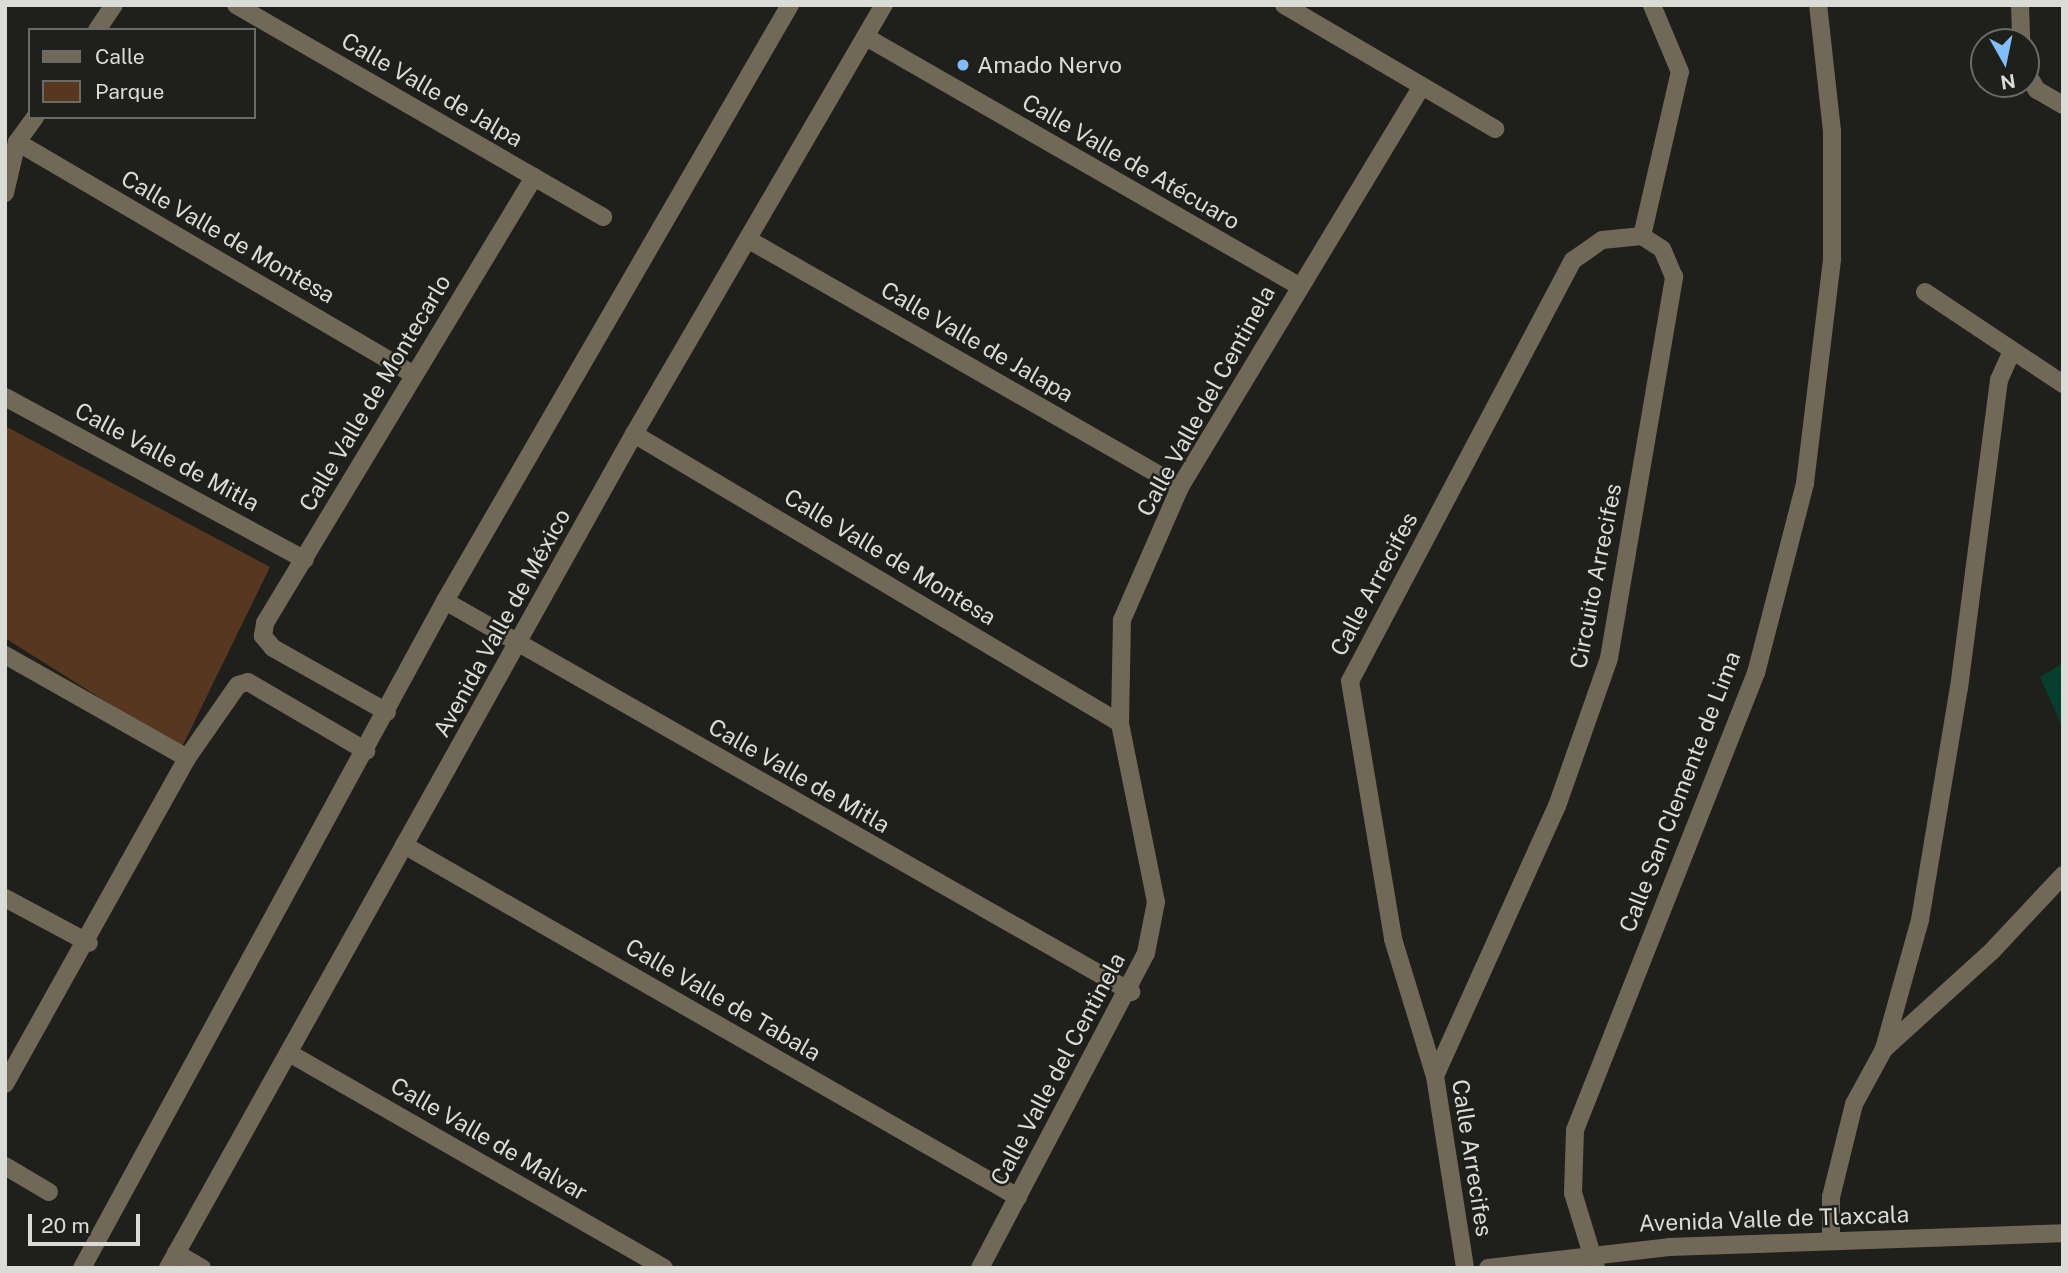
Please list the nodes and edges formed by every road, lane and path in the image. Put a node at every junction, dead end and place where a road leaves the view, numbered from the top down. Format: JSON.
{"nodes":[{"id":1,"x":114,"y":5,"type":"edge"},
{"id":2,"x":236,"y":5,"type":"edge"},
{"id":3,"x":790,"y":5,"type":"edge"},
{"id":4,"x":884,"y":5,"type":"edge"},
{"id":5,"x":1284,"y":5,"type":"edge"},
{"id":6,"x":1653,"y":5,"type":"edge"},
{"id":7,"x":1818,"y":5,"type":"edge"},
{"id":8,"x":2020,"y":5,"type":"edge"},
{"id":9,"x":98,"y":28,"type":"edge"},
{"id":10,"x":2021,"y":28,"type":"edge"},
{"id":11,"x":866,"y":37,"type":"junction"},
{"id":12,"x":1421,"y":87,"type":"junction"},
{"id":13,"x":2040,"y":92,"type":"edge"},
{"id":14,"x":2063,"y":105,"type":"edge"},
{"id":15,"x":34,"y":119,"type":"edge"},
{"id":16,"x":1495,"y":129,"type":"dead end"},
{"id":17,"x":17,"y":142,"type":"junction"},
{"id":18,"x":534,"y":177,"type":"junction"},
{"id":19,"x":5,"y":193,"type":"edge"},
{"id":20,"x":603,"y":217,"type":"dead end"},
{"id":21,"x":1642,"y":236,"type":"junction"},
{"id":22,"x":749,"y":240,"type":"junction"},
{"id":23,"x":1298,"y":286,"type":"junction"},
{"id":24,"x":1926,"y":292,"type":"dead end"},
{"id":25,"x":2011,"y":353,"type":"junction"},
{"id":26,"x":414,"y":375,"type":"junction"},
{"id":27,"x":2063,"y":384,"type":"edge"},
{"id":28,"x":5,"y":397,"type":"edge"},
{"id":29,"x":634,"y":434,"type":"junction"},
{"id":30,"x":1181,"y":487,"type":"junction"},
{"id":31,"x":305,"y":560,"type":"junction"},
{"id":32,"x":445,"y":601,"type":"junction"},
{"id":33,"x":519,"y":646,"type":"junction"},
{"id":34,"x":5,"y":654,"type":"edge"},
{"id":35,"x":387,"y":712,"type":"junction"},
{"id":36,"x":1120,"y":723,"type":"junction"},
{"id":37,"x":366,"y":751,"type":"junction"},
{"id":38,"x":187,"y":758,"type":"junction"},
{"id":39,"x":404,"y":845,"type":"junction"},
{"id":40,"x":2063,"y":875,"type":"edge"},
{"id":41,"x":5,"y":898,"type":"edge"},
{"id":42,"x":89,"y":943,"type":"junction"},
{"id":43,"x":1131,"y":992,"type":"junction"},
{"id":44,"x":1884,"y":1049,"type":"junction"},
{"id":45,"x":289,"y":1053,"type":"junction"},
{"id":46,"x":1435,"y":1076,"type":"junction"},
{"id":47,"x":5,"y":1084,"type":"edge"},
{"id":48,"x":5,"y":1166,"type":"edge"},
{"id":49,"x":49,"y":1192,"type":"dead end"},
{"id":50,"x":1018,"y":1198,"type":"junction"},
{"id":51,"x":2063,"y":1233,"type":"edge"},
{"id":52,"x":1831,"y":1240,"type":"junction"},
{"id":53,"x":1593,"y":1260,"type":"edge"},
{"id":54,"x":172,"y":1261,"type":"edge"},
{"id":55,"x":82,"y":1268,"type":"edge"},
{"id":56,"x":202,"y":1268,"type":"edge"},
{"id":57,"x":664,"y":1268,"type":"edge"},
{"id":58,"x":980,"y":1268,"type":"edge"},
{"id":59,"x":1465,"y":1268,"type":"edge"},
{"id":60,"x":1488,"y":1268,"type":"edge"}],
"edges":[{"from":1,"to":9,"type":"street"},
{"from":2,"to":18,"type":"street","name":"Calle Valle de Jalpa"},
{"from":3,"to":32,"type":"street"},
{"from":4,"to":11,"type":"street","name":"Avenida Valle de México"},
{"from":5,"to":12,"type":"street"},
{"from":6,"to":21,"type":"street"},
{"from":7,"to":53,"type":"street","name":"Calle San Clemente de Lima"},
{"from":8,"to":10,"type":"street"},
{"from":11,"to":22,"type":"street","name":"Avenida Valle de México"},
{"from":11,"to":23,"type":"street","name":"Calle Valle de Atécuaro"},
{"from":12,"to":16,"type":"street"},
{"from":12,"to":23,"type":"street","name":"Calle Valle del Centinela"},
{"from":13,"to":14,"type":"street"},
{"from":15,"to":17,"type":"street"},
{"from":17,"to":19,"type":"street"},
{"from":17,"to":26,"type":"street","name":"Calle Valle de Montesa"},
{"from":18,"to":20,"type":"street","name":"Calle Valle de Jalpa"},
{"from":18,"to":26,"type":"street","name":"Calle Valle de Montecarlo"},
{"from":21,"to":46,"type":"street","name":"Circuito Arrecifes"},
{"from":21,"to":46,"type":"street","name":"Calle Arrecifes"},
{"from":22,"to":29,"type":"street","name":"Avenida Valle de México"},
{"from":22,"to":30,"type":"street","name":"Calle Valle de Jalapa"},
{"from":23,"to":30,"type":"street","name":"Calle Valle del Centinela"},
{"from":24,"to":25,"type":"street"},
{"from":25,"to":27,"type":"street"},
{"from":25,"to":44,"type":"street"},
{"from":26,"to":31,"type":"street","name":"Calle Valle de Montecarlo"},
{"from":28,"to":31,"type":"street","name":"Calle Valle de Mitla"},
{"from":29,"to":33,"type":"street","name":"Avenida Valle de México"},
{"from":29,"to":36,"type":"street","name":"Calle Valle de Montesa"},
{"from":30,"to":36,"type":"street","name":"Calle Valle del Centinela"},
{"from":31,"to":35,"type":"street","name":"Calle Valle de Montecarlo"},
{"from":32,"to":33,"type":"street","name":"Calle Valle de Mitla"},
{"from":32,"to":35,"type":"street"},
{"from":33,"to":39,"type":"street","name":"Avenida Valle de México"},
{"from":33,"to":43,"type":"street","name":"Calle Valle de Mitla"},
{"from":34,"to":38,"type":"street"},
{"from":35,"to":37,"type":"street"},
{"from":36,"to":43,"type":"street","name":"Calle Valle del Centinela"},
{"from":37,"to":38,"type":"street"},
{"from":37,"to":55,"type":"street"},
{"from":38,"to":42,"type":"street"},
{"from":39,"to":45,"type":"street","name":"Avenida Valle de México"},
{"from":39,"to":50,"type":"street","name":"Calle Valle de Tabala"},
{"from":40,"to":44,"type":"street"},
{"from":41,"to":42,"type":"street"},
{"from":42,"to":47,"type":"street"},
{"from":43,"to":50,"type":"street","name":"Calle Valle del Centinela"},
{"from":44,"to":52,"type":"street"},
{"from":45,"to":54,"type":"street","name":"Avenida Valle de México"},
{"from":45,"to":57,"type":"street","name":"Calle Valle de Malvar"},
{"from":46,"to":59,"type":"street","name":"Calle Arrecifes"},
{"from":48,"to":49,"type":"street"},
{"from":50,"to":58,"type":"street","name":"Calle Valle del Centinela"},
{"from":51,"to":52,"type":"street","name":"Avenida Valle de Tlaxcala"},
{"from":52,"to":53,"type":"street","name":"Avenida Valle de Tlaxcala"},
{"from":53,"to":60,"type":"street","name":"Avenida Valle de Tlaxcala"},
{"from":54,"to":56,"type":"street"}]}
